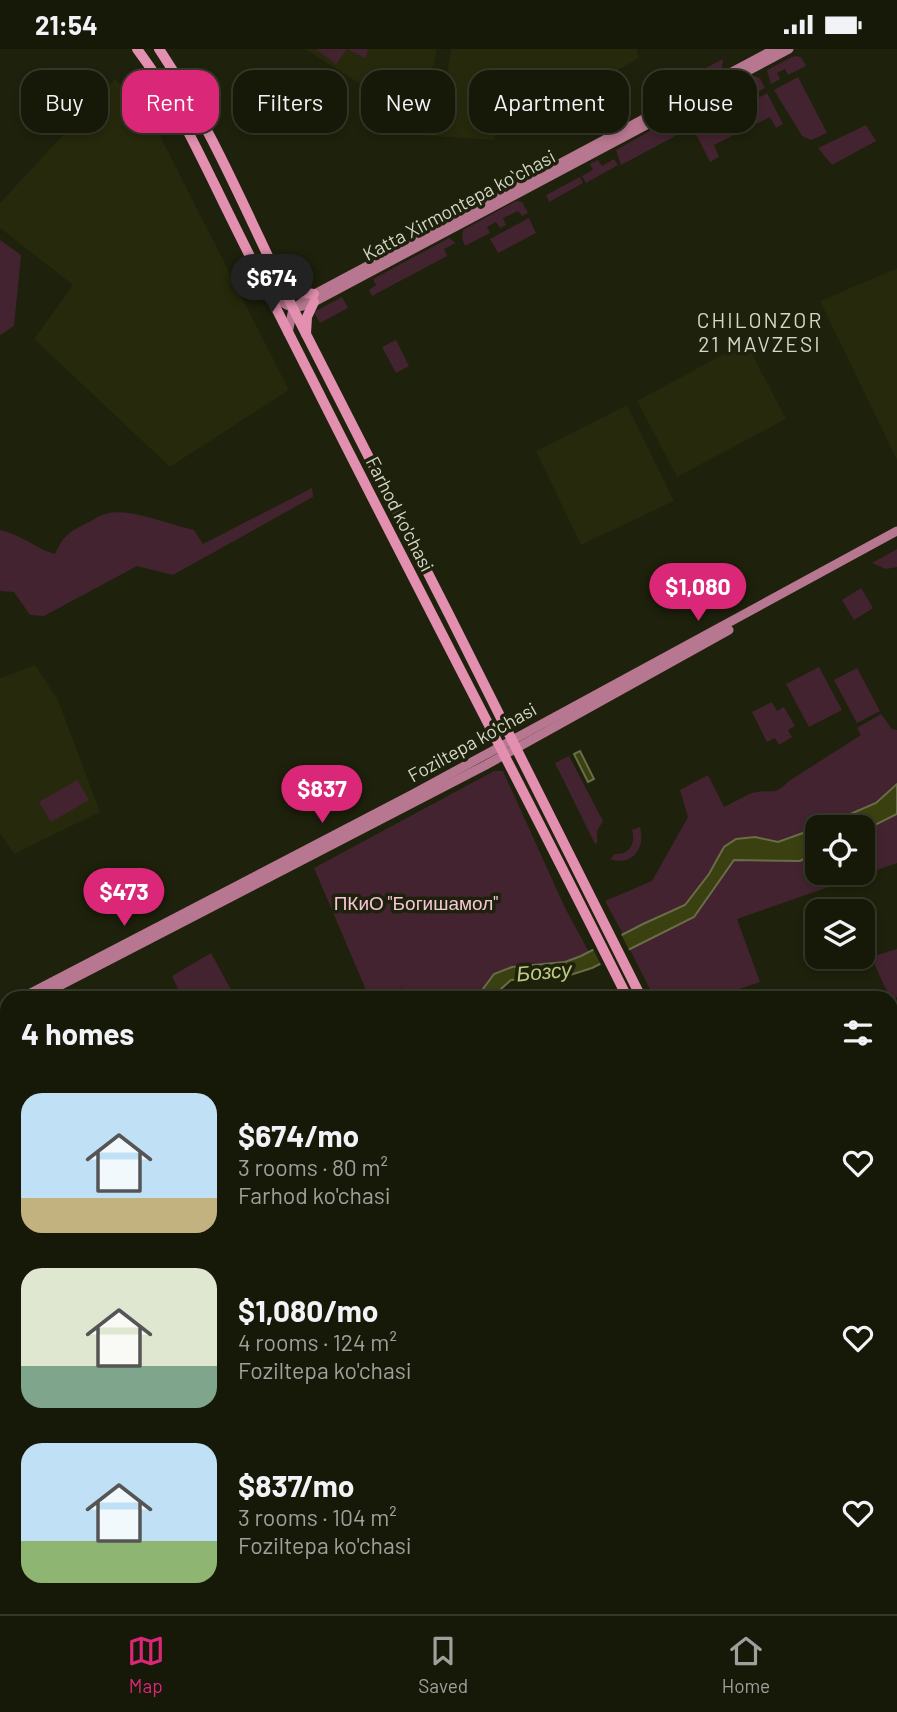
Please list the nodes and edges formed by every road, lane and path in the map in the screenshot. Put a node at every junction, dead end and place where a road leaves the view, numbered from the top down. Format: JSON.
{"nodes":[{"id":1,"x":137,"y":49,"type":"edge"},
{"id":2,"x":159,"y":49,"type":"edge"},
{"id":3,"x":775,"y":49,"type":"edge"},
{"id":4,"x":789,"y":49,"type":"edge"},
{"id":5,"x":280,"y":282,"type":"junction"},
{"id":6,"x":266,"y":290,"type":"junction"},
{"id":7,"x":314,"y":298,"type":"junction"},
{"id":8,"x":293,"y":309,"type":"junction"},
{"id":9,"x":288,"y":333,"type":"junction"},
{"id":10,"x":306,"y":334,"type":"junction"},
{"id":11,"x":897,"y":531,"type":"edge"},
{"id":12,"x":897,"y":537,"type":"edge"},
{"id":13,"x":514,"y":744,"type":"junction"},
{"id":14,"x":502,"y":750,"type":"junction"},
{"id":15,"x":35,"y":991,"type":"edge"},
{"id":16,"x":49,"y":991,"type":"edge"},
{"id":17,"x":624,"y":991,"type":"edge"},
{"id":18,"x":639,"y":991,"type":"edge"}],
"edges":[{"from":1,"to":6,"type":"main road","name":"Farhod ko'chasi"},
{"from":2,"to":5,"type":"main road","name":"Farhod ko'chasi"},
{"from":3,"to":7,"type":"main road","name":"Katta Xirmontepa koʻchasi"},
{"from":4,"to":7,"type":"main road","name":"Katta Xirmontepa koʻchasi"},
{"from":5,"to":7,"type":"main road"},
{"from":5,"to":8,"type":"main road","name":"Farhod ko'chasi"},
{"from":6,"to":8,"type":"main road"},
{"from":6,"to":9,"type":"main road","name":"Farhod ko'chasi"},
{"from":7,"to":8,"type":"main road","name":"Katta Xirmontepa koʻchasi"},
{"from":7,"to":10,"type":"main road"},
{"from":8,"to":9,"type":"main road"},
{"from":8,"to":10,"type":"main road","name":"Farhod ko'chasi"},
{"from":9,"to":14,"type":"main road","name":"Farhod ko'chasi"},
{"from":10,"to":13,"type":"main road","name":"Farhod ko'chasi"},
{"from":11,"to":13,"type":"main road","name":"Foziltepa ko'chasi"},
{"from":12,"to":13,"type":"main road","name":"Foziltepa ko'chasi"},
{"from":13,"to":14,"type":"main road","name":"Foziltepa ko'chasi"},
{"from":13,"to":18,"type":"main road","name":"Farhod ko'chasi"},
{"from":14,"to":15,"type":"main road","name":"Foziltepa ko'chasi"},
{"from":14,"to":16,"type":"main road","name":"Foziltepa ko'chasi"},
{"from":14,"to":17,"type":"main road","name":"Farhod ko'chasi"}]}
